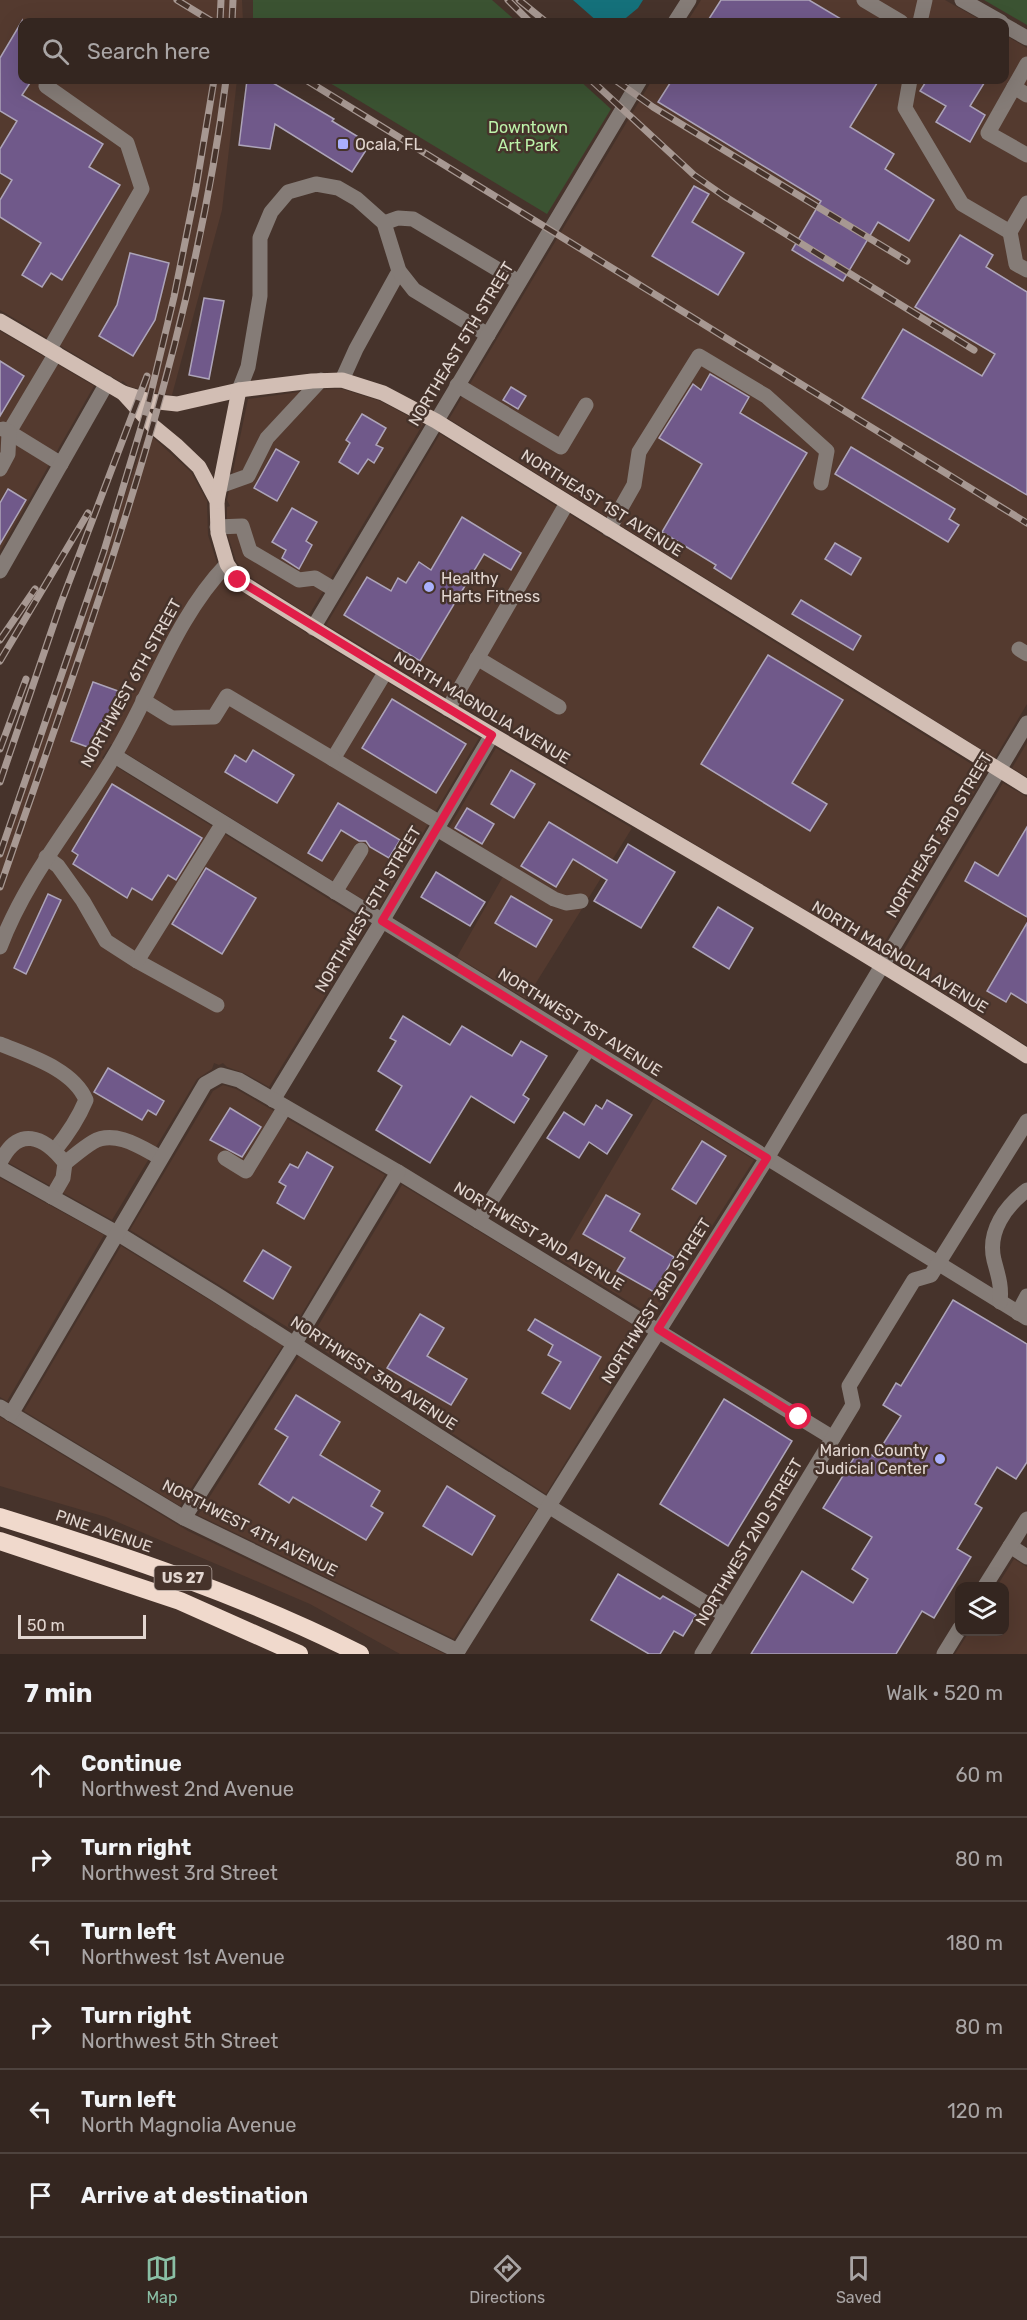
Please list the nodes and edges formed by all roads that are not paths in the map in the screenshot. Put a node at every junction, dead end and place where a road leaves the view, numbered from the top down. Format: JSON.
{"nodes":[{"id":1,"x":689,"y":0,"type":"edge"},
{"id":2,"x":864,"y":0,"type":"edge"},
{"id":3,"x":925,"y":0,"type":"edge"},
{"id":4,"x":962,"y":0,"type":"edge"},
{"id":5,"x":678,"y":18,"type":"edge"},
{"id":6,"x":894,"y":18,"type":"edge"},
{"id":7,"x":921,"y":18,"type":"edge"},
{"id":8,"x":993,"y":18,"type":"edge"},
{"id":9,"x":1009,"y":28,"type":"edge"},
{"id":10,"x":1027,"y":38,"type":"edge"},
{"id":11,"x":1027,"y":64,"type":"edge"},
{"id":12,"x":638,"y":84,"type":"edge"},
{"id":13,"x":909,"y":84,"type":"edge"},
{"id":14,"x":46,"y":86,"type":"dead end"},
{"id":15,"x":1021,"y":91,"type":"edge"},
{"id":16,"x":1027,"y":155,"type":"edge"},
{"id":17,"x":1027,"y":203,"type":"edge"},
{"id":18,"x":384,"y":224,"type":"junction"},
{"id":19,"x":1010,"y":232,"type":"junction"},
{"id":20,"x":1027,"y":270,"type":"edge"},
{"id":21,"x":399,"y":271,"type":"junction"},
{"id":22,"x":519,"y":282,"type":"junction"},
{"id":23,"x":0,"y":321,"type":"edge"},
{"id":24,"x":488,"y":335,"type":"junction"},
{"id":25,"x":52,"y":352,"type":"junction"},
{"id":26,"x":321,"y":380,"type":"junction"},
{"id":27,"x":342,"y":380,"type":"junction"},
{"id":28,"x":107,"y":383,"type":"junction"},
{"id":29,"x":457,"y":386,"type":"junction"},
{"id":30,"x":239,"y":390,"type":"junction"},
{"id":31,"x":123,"y":393,"type":"junction"},
{"id":32,"x":586,"y":405,"type":"dead end"},
{"id":33,"x":436,"y":421,"type":"junction"},
{"id":34,"x":4,"y":430,"type":"edge"},
{"id":35,"x":62,"y":464,"type":"junction"},
{"id":36,"x":0,"y":469,"type":"edge"},
{"id":37,"x":821,"y":483,"type":"dead end"},
{"id":38,"x":218,"y":493,"type":"junction"},
{"id":39,"x":567,"y":503,"type":"junction"},
{"id":40,"x":218,"y":527,"type":"junction"},
{"id":41,"x":609,"y":529,"type":"junction"},
{"id":42,"x":227,"y":564,"type":"junction"},
{"id":43,"x":0,"y":571,"type":"edge"},
{"id":44,"x":335,"y":590,"type":"junction"},
{"id":45,"x":313,"y":628,"type":"junction"},
{"id":46,"x":477,"y":658,"type":"junction"},
{"id":47,"x":386,"y":671,"type":"junction"},
{"id":48,"x":143,"y":700,"type":"junction"},
{"id":49,"x":559,"y":707,"type":"dead end"},
{"id":50,"x":448,"y":709,"type":"junction"},
{"id":51,"x":1027,"y":723,"type":"edge"},
{"id":52,"x":492,"y":735,"type":"junction"},
{"id":53,"x":115,"y":756,"type":"junction"},
{"id":54,"x":333,"y":759,"type":"junction"},
{"id":55,"x":999,"y":770,"type":"junction"},
{"id":56,"x":1027,"y":787,"type":"edge"},
{"id":57,"x":223,"y":823,"type":"junction"},
{"id":58,"x":439,"y":826,"type":"junction"},
{"id":59,"x":361,"y":850,"type":"dead end"},
{"id":60,"x":46,"y":857,"type":"junction"},
{"id":61,"x":335,"y":892,"type":"junction"},
{"id":62,"x":580,"y":901,"type":"dead end"},
{"id":63,"x":382,"y":921,"type":"junction"},
{"id":64,"x":0,"y":947,"type":"edge"},
{"id":65,"x":137,"y":961,"type":"junction"},
{"id":66,"x":883,"y":966,"type":"junction"},
{"id":67,"x":216,"y":1005,"type":"dead end"},
{"id":68,"x":0,"y":1044,"type":"edge"},
{"id":69,"x":589,"y":1048,"type":"junction"},
{"id":70,"x":1027,"y":1056,"type":"edge"},
{"id":71,"x":279,"y":1103,"type":"junction"},
{"id":72,"x":1027,"y":1121,"type":"edge"},
{"id":73,"x":55,"y":1150,"type":"junction"},
{"id":74,"x":161,"y":1158,"type":"junction"},
{"id":75,"x":225,"y":1158,"type":"dead end"},
{"id":76,"x":767,"y":1158,"type":"junction"},
{"id":77,"x":65,"y":1163,"type":"junction"},
{"id":78,"x":0,"y":1166,"type":"edge"},
{"id":79,"x":398,"y":1172,"type":"junction"},
{"id":80,"x":1027,"y":1190,"type":"edge"},
{"id":81,"x":52,"y":1197,"type":"junction"},
{"id":82,"x":478,"y":1221,"type":"junction"},
{"id":83,"x":117,"y":1233,"type":"junction"},
{"id":84,"x":939,"y":1263,"type":"junction"},
{"id":85,"x":1027,"y":1296,"type":"edge"},
{"id":86,"x":1000,"y":1302,"type":"junction"},
{"id":87,"x":1022,"y":1315,"type":"edge"},
{"id":88,"x":658,"y":1329,"type":"junction"},
{"id":89,"x":296,"y":1343,"type":"junction"},
{"id":90,"x":6,"y":1411,"type":"edge"},
{"id":91,"x":833,"y":1438,"type":"junction"},
{"id":92,"x":550,"y":1507,"type":"junction"},
{"id":93,"x":0,"y":1517,"type":"edge"},
{"id":94,"x":184,"y":1518,"type":"junction"},
{"id":95,"x":1027,"y":1519,"type":"edge"},
{"id":96,"x":0,"y":1540,"type":"edge"},
{"id":97,"x":1010,"y":1546,"type":"junction"},
{"id":98,"x":1027,"y":1557,"type":"edge"},
{"id":99,"x":988,"y":1582,"type":"edge"},
{"id":100,"x":725,"y":1615,"type":"junction"},
{"id":101,"x":955,"y":1636,"type":"edge"},
{"id":102,"x":457,"y":1652,"type":"edge"},
{"id":103,"x":299,"y":1654,"type":"edge"},
{"id":104,"x":360,"y":1654,"type":"edge"},
{"id":105,"x":702,"y":1654,"type":"edge"},
{"id":106,"x":944,"y":1654,"type":"edge"}],
"edges":[{"from":1,"to":5,"type":"street"},
{"from":2,"to":6,"type":"street"},
{"from":3,"to":7,"type":"street"},
{"from":4,"to":8,"type":"street"},
{"from":9,"to":10,"type":"street"},
{"from":11,"to":15,"type":"street"},
{"from":12,"to":22,"type":"street","name":"NORTHEAST 5TH STREET"},
{"from":13,"to":19,"type":"street"},
{"from":14,"to":25,"type":"street"},
{"from":15,"to":16,"type":"street"},
{"from":17,"to":19,"type":"street"},
{"from":18,"to":21,"type":"street"},
{"from":18,"to":22,"type":"street"},
{"from":18,"to":30,"type":"street"},
{"from":19,"to":20,"type":"street"},
{"from":21,"to":24,"type":"street"},
{"from":21,"to":27,"type":"street"},
{"from":22,"to":24,"type":"street","name":"NORTHEAST 5TH STREET"},
{"from":23,"to":25,"type":"main road","name":"NORTH MAGNOLIA AVENUE"},
{"from":24,"to":29,"type":"street","name":"NORTHEAST 5TH STREET"},
{"from":25,"to":28,"type":"main road","name":"NORTH MAGNOLIA AVENUE"},
{"from":25,"to":34,"type":"street"},
{"from":26,"to":27,"type":"main road","name":"NORTHEAST 1ST AVENUE"},
{"from":26,"to":30,"type":"main road","name":"NORTHEAST 1ST AVENUE"},
{"from":26,"to":38,"type":"street"},
{"from":27,"to":33,"type":"main road","name":"NORTHEAST 1ST AVENUE"},
{"from":28,"to":31,"type":"main road","name":"NORTH MAGNOLIA AVENUE"},
{"from":28,"to":35,"type":"street"},
{"from":29,"to":32,"type":"street"},
{"from":29,"to":33,"type":"street","name":"NORTHEAST 5TH STREET"},
{"from":30,"to":31,"type":"main road","name":"NORTHEAST 1ST AVENUE"},
{"from":30,"to":38,"type":"main road"},
{"from":31,"to":38,"type":"main road","name":"NORTH MAGNOLIA AVENUE"},
{"from":33,"to":39,"type":"main road","name":"NORTHEAST 1ST AVENUE"},
{"from":33,"to":44,"type":"street","name":"NORTHEAST 5TH STREET"},
{"from":34,"to":35,"type":"street"},
{"from":34,"to":36,"type":"street"},
{"from":35,"to":43,"type":"street"},
{"from":37,"to":41,"type":"street"},
{"from":38,"to":40,"type":"main road","name":"NORTH MAGNOLIA AVENUE"},
{"from":39,"to":41,"type":"main road","name":"NORTHEAST 1ST AVENUE"},
{"from":39,"to":46,"type":"street"},
{"from":40,"to":42,"type":"main road","name":"NORTH MAGNOLIA AVENUE"},
{"from":40,"to":44,"type":"street"},
{"from":41,"to":55,"type":"main road","name":"NORTHEAST 1ST AVENUE"},
{"from":42,"to":45,"type":"main road","name":"NORTH MAGNOLIA AVENUE"},
{"from":42,"to":48,"type":"street","name":"NORTHWEST 6TH STREET"},
{"from":44,"to":45,"type":"street","name":"NORTHEAST 5TH STREET"},
{"from":45,"to":47,"type":"main road","name":"NORTH MAGNOLIA AVENUE"},
{"from":46,"to":49,"type":"street"},
{"from":46,"to":50,"type":"street"},
{"from":47,"to":50,"type":"main road","name":"NORTH MAGNOLIA AVENUE"},
{"from":47,"to":54,"type":"street"},
{"from":48,"to":53,"type":"street","name":"NORTHWEST 6TH STREET"},
{"from":48,"to":54,"type":"street"},
{"from":50,"to":52,"type":"main road","name":"NORTH MAGNOLIA AVENUE"},
{"from":51,"to":55,"type":"street","name":"NORTHEAST 3RD STREET"},
{"from":52,"to":58,"type":"street","name":"NORTHWEST 5TH STREET"},
{"from":52,"to":66,"type":"main road","name":"NORTH MAGNOLIA AVENUE"},
{"from":53,"to":57,"type":"street","name":"NORTHWEST 1ST AVENUE"},
{"from":53,"to":60,"type":"street","name":"NORTHWEST 6TH STREET"},
{"from":54,"to":58,"type":"street"},
{"from":55,"to":56,"type":"main road","name":"NORTHEAST 1ST AVENUE"},
{"from":55,"to":66,"type":"street","name":"NORTHEAST 3RD STREET"},
{"from":57,"to":61,"type":"street","name":"NORTHWEST 1ST AVENUE"},
{"from":57,"to":65,"type":"street"},
{"from":58,"to":62,"type":"street"},
{"from":58,"to":63,"type":"street","name":"NORTHWEST 5TH STREET"},
{"from":59,"to":61,"type":"street"},
{"from":60,"to":64,"type":"street","name":"NORTHWEST 6TH STREET"},
{"from":60,"to":65,"type":"street"},
{"from":61,"to":63,"type":"street","name":"NORTHWEST 1ST AVENUE"},
{"from":63,"to":69,"type":"street","name":"NORTHWEST 1ST AVENUE"},
{"from":63,"to":71,"type":"street","name":"NORTHWEST 5TH STREET"},
{"from":65,"to":67,"type":"street"},
{"from":66,"to":70,"type":"main road","name":"NORTH MAGNOLIA AVENUE"},
{"from":66,"to":76,"type":"street","name":"NORTHWEST 3RD STREET"},
{"from":68,"to":73,"type":"street"},
{"from":69,"to":76,"type":"street","name":"NORTHWEST 1ST AVENUE"},
{"from":69,"to":82,"type":"street"},
{"from":71,"to":74,"type":"street","name":"NORTHWEST 2ND AVENUE"},
{"from":71,"to":75,"type":"street","name":"NORTHWEST 5TH STREET"},
{"from":71,"to":79,"type":"street","name":"NORTHWEST 2ND AVENUE"},
{"from":72,"to":84,"type":"street","name":"NORTHWEST 2ND STREET"},
{"from":73,"to":77,"type":"street"},
{"from":73,"to":78,"type":"street"},
{"from":74,"to":77,"type":"street"},
{"from":74,"to":83,"type":"street"},
{"from":76,"to":84,"type":"street","name":"NORTHWEST 1ST AVENUE"},
{"from":76,"to":88,"type":"street","name":"NORTHWEST 3RD STREET"},
{"from":77,"to":81,"type":"street"},
{"from":78,"to":81,"type":"street","name":"NORTHWEST 3RD AVENUE"},
{"from":79,"to":82,"type":"street","name":"NORTHWEST 2ND AVENUE"},
{"from":79,"to":89,"type":"street"},
{"from":80,"to":86,"type":"street"},
{"from":81,"to":83,"type":"street","name":"NORTHWEST 3RD AVENUE"},
{"from":82,"to":88,"type":"street","name":"NORTHWEST 2ND AVENUE"},
{"from":83,"to":89,"type":"street","name":"NORTHWEST 3RD AVENUE"},
{"from":83,"to":90,"type":"street"},
{"from":84,"to":86,"type":"street","name":"NORTHWEST 1ST AVENUE"},
{"from":84,"to":91,"type":"street","name":"NORTHWEST 2ND STREET"},
{"from":85,"to":87,"type":"street"},
{"from":86,"to":87,"type":"street","name":"NORTHWEST 1ST AVENUE"},
{"from":88,"to":91,"type":"street","name":"NORTHWEST 2ND AVENUE"},
{"from":88,"to":92,"type":"street","name":"NORTHWEST 3RD STREET"},
{"from":89,"to":92,"type":"street","name":"NORTHWEST 3RD AVENUE"},
{"from":89,"to":94,"type":"street"},
{"from":90,"to":94,"type":"street","name":"NORTHWEST 4TH AVENUE"},
{"from":91,"to":100,"type":"street","name":"NORTHWEST 2ND STREET"},
{"from":92,"to":100,"type":"street","name":"NORTHWEST 3RD AVENUE"},
{"from":92,"to":102,"type":"street","name":"NORTHWEST 3RD STREET"},
{"from":93,"to":104,"type":"highway","name":"PINE AVENUE","number":"US 27"},
{"from":94,"to":102,"type":"street","name":"NORTHWEST 4TH AVENUE"},
{"from":95,"to":97,"type":"street"},
{"from":96,"to":103,"type":"highway","number":"US 27"},
{"from":97,"to":98,"type":"street"},
{"from":97,"to":99,"type":"street"},
{"from":100,"to":105,"type":"street","name":"NORTHWEST 2ND STREET"},
{"from":101,"to":106,"type":"street"}]}
